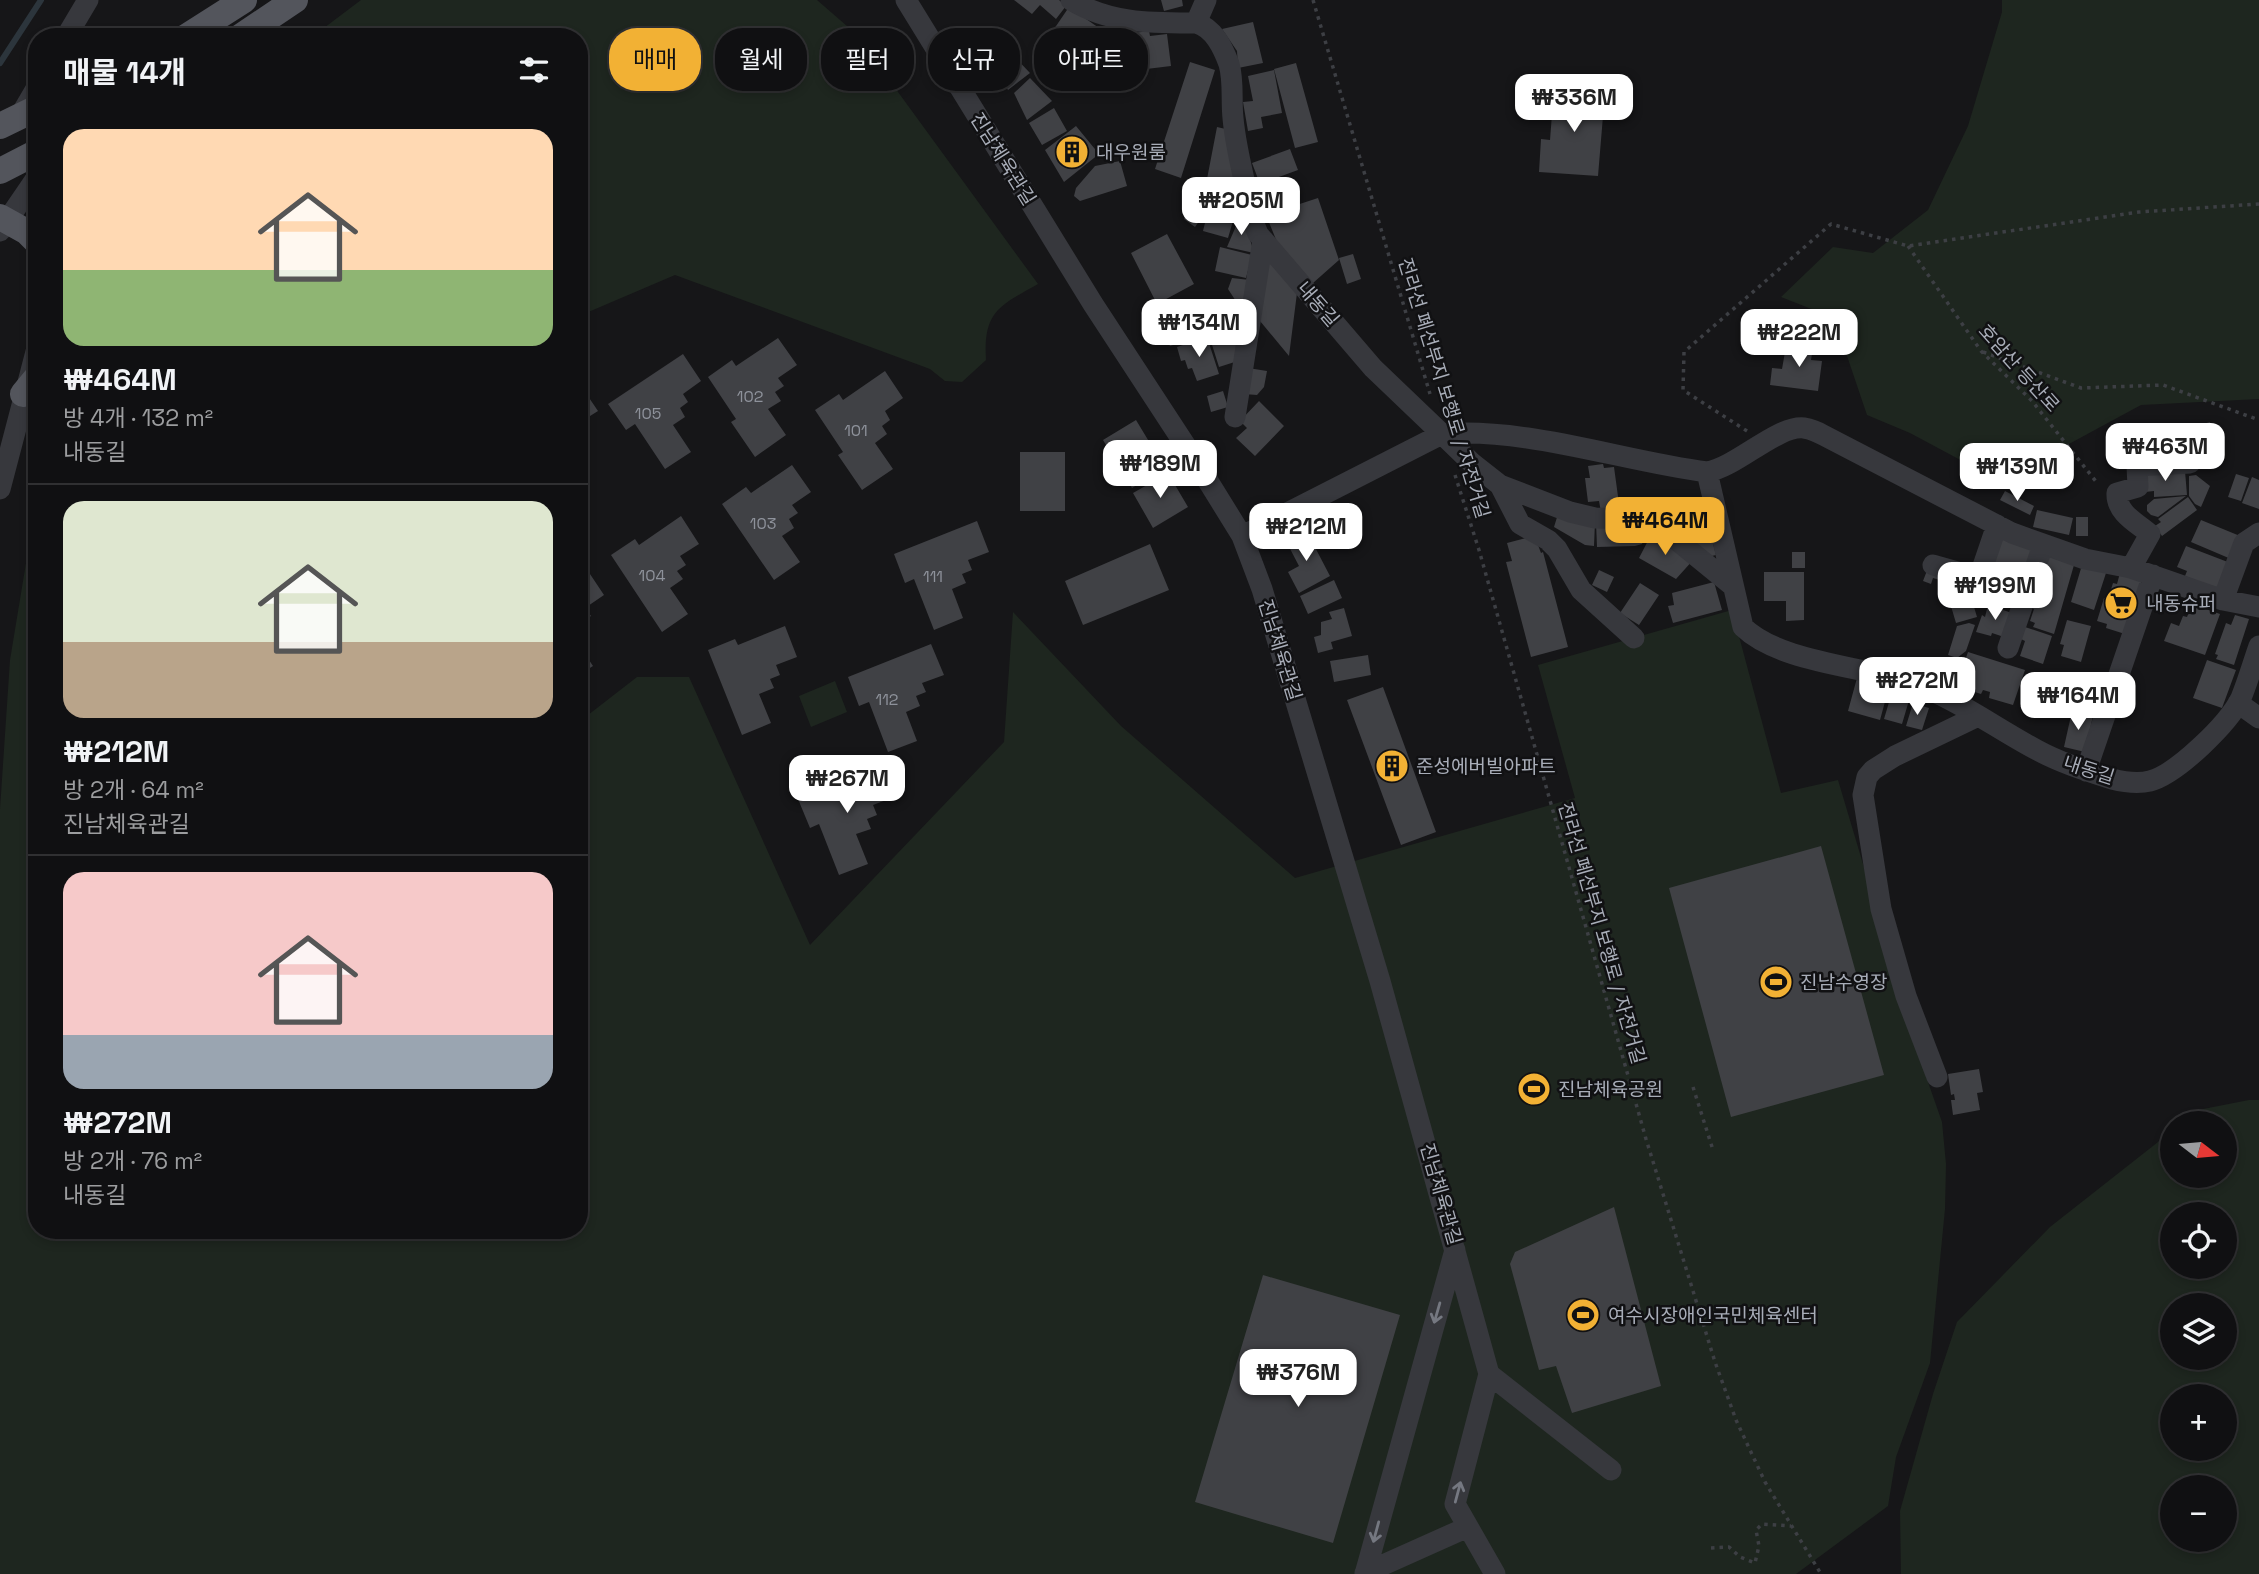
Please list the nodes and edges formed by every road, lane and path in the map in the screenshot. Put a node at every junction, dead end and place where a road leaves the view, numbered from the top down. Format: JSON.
{"nodes":[{"id":1,"x":88,"y":0,"type":"edge"},
{"id":2,"x":244,"y":0,"type":"edge"},
{"id":3,"x":295,"y":0,"type":"edge"},
{"id":4,"x":906,"y":0,"type":"edge"},
{"id":5,"x":1071,"y":0,"type":"edge"},
{"id":6,"x":1206,"y":0,"type":"edge"},
{"id":7,"x":1313,"y":0,"type":"edge"},
{"id":8,"x":1196,"y":23,"type":"junction"},
{"id":9,"x":71,"y":28,"type":"edge"},
{"id":10,"x":200,"y":28,"type":"edge"},
{"id":11,"x":253,"y":28,"type":"edge"},
{"id":12,"x":22,"y":166,"type":"edge"},
{"id":13,"x":2259,"y":204,"type":"edge"},
{"id":14,"x":2,"y":222,"type":"edge"},
{"id":15,"x":28,"y":233,"type":"edge"},
{"id":16,"x":1263,"y":240,"type":"junction"},
{"id":17,"x":1908,"y":246,"type":"junction"},
{"id":18,"x":1981,"y":351,"type":"junction"},
{"id":19,"x":28,"y":393,"type":"edge"},
{"id":20,"x":1430,"y":395,"type":"dead end"},
{"id":21,"x":1235,"y":417,"type":"dead end"},
{"id":22,"x":2259,"y":420,"type":"edge"},
{"id":23,"x":1442,"y":434,"type":"junction"},
{"id":24,"x":1758,"y":447,"type":"junction"},
{"id":25,"x":2190,"y":463,"type":"dead end"},
{"id":26,"x":1707,"y":472,"type":"junction"},
{"id":27,"x":1454,"y":473,"type":"dead end"},
{"id":28,"x":1500,"y":485,"type":"junction"},
{"id":29,"x":0,"y":489,"type":"edge"},
{"id":30,"x":2121,"y":510,"type":"junction"},
{"id":31,"x":1997,"y":525,"type":"junction"},
{"id":32,"x":2259,"y":533,"type":"edge"},
{"id":33,"x":1242,"y":536,"type":"junction"},
{"id":34,"x":2043,"y":545,"type":"junction"},
{"id":35,"x":1933,"y":565,"type":"dead end"},
{"id":36,"x":2131,"y":568,"type":"junction"},
{"id":37,"x":2153,"y":575,"type":"junction"},
{"id":38,"x":1733,"y":586,"type":"junction"},
{"id":39,"x":2223,"y":600,"type":"junction"},
{"id":40,"x":2259,"y":607,"type":"edge"},
{"id":41,"x":1634,"y":638,"type":"dead end"},
{"id":42,"x":2259,"y":646,"type":"edge"},
{"id":43,"x":2008,"y":648,"type":"dead end"},
{"id":44,"x":2238,"y":703,"type":"junction"},
{"id":45,"x":1978,"y":716,"type":"junction"},
{"id":46,"x":2259,"y":718,"type":"edge"},
{"id":47,"x":2086,"y":771,"type":"junction"},
{"id":48,"x":1937,"y":1077,"type":"dead end"},
{"id":49,"x":1693,"y":1087,"type":"dead end"},
{"id":50,"x":1713,"y":1150,"type":"dead end"},
{"id":51,"x":1456,"y":1248,"type":"junction"},
{"id":52,"x":1489,"y":1374,"type":"junction"},
{"id":53,"x":1611,"y":1470,"type":"dead end"},
{"id":54,"x":1468,"y":1527,"type":"junction"},
{"id":55,"x":1791,"y":1527,"type":"junction"},
{"id":56,"x":1711,"y":1548,"type":"dead end"},
{"id":57,"x":1365,"y":1573,"type":"edge"},
{"id":58,"x":1495,"y":1574,"type":"edge"},
{"id":59,"x":1821,"y":1574,"type":"edge"}],
"edges":[{"from":1,"to":9,"type":"street"},
{"from":2,"to":10,"type":"main road"},
{"from":3,"to":11,"type":"main road"},
{"from":4,"to":33,"type":"street","name":"진남체육관길"},
{"from":5,"to":8,"type":"street"},
{"from":6,"to":8,"type":"street"},
{"from":7,"to":20,"type":"path","name":"전라선 폐선부지 보행로 / 자전거길"},
{"from":8,"to":16,"type":"street","name":"내동길"},
{"from":12,"to":14,"type":"street"},
{"from":13,"to":17,"type":"path"},
{"from":14,"to":15,"type":"main road"},
{"from":16,"to":21,"type":"street"},
{"from":16,"to":23,"type":"street","name":"내동길"},
{"from":17,"to":18,"type":"path","name":"호암산 등산로"},
{"from":17,"to":24,"type":"path"},
{"from":18,"to":22,"type":"path"},
{"from":18,"to":30,"type":"path","name":"호암산 등산로"},
{"from":19,"to":29,"type":"street"},
{"from":23,"to":26,"type":"street"},
{"from":23,"to":28,"type":"street","name":"내동길"},
{"from":23,"to":33,"type":"street"},
{"from":24,"to":26,"type":"street"},
{"from":24,"to":31,"type":"street"},
{"from":25,"to":30,"type":"street"},
{"from":26,"to":38,"type":"street","name":"내동길"},
{"from":27,"to":55,"type":"path","name":"전라선 폐선부지 보행로 / 자전거길"},
{"from":28,"to":38,"type":"street"},
{"from":28,"to":41,"type":"street"},
{"from":30,"to":36,"type":"street"},
{"from":31,"to":34,"type":"street"},
{"from":31,"to":35,"type":"street"},
{"from":32,"to":39,"type":"street"},
{"from":33,"to":51,"type":"street","name":"진남체육관길"},
{"from":34,"to":36,"type":"street"},
{"from":34,"to":43,"type":"street"},
{"from":36,"to":37,"type":"street"},
{"from":37,"to":39,"type":"street"},
{"from":37,"to":47,"type":"street"},
{"from":38,"to":45,"type":"street","name":"내동길"},
{"from":39,"to":40,"type":"street"},
{"from":42,"to":44,"type":"street","name":"내동길"},
{"from":44,"to":46,"type":"street"},
{"from":44,"to":47,"type":"street","name":"내동길"},
{"from":45,"to":47,"type":"street","name":"내동길"},
{"from":45,"to":48,"type":"street"},
{"from":49,"to":50,"type":"path"},
{"from":51,"to":52,"type":"street","name":"진남체육관길"},
{"from":51,"to":57,"type":"street","one_way":true},
{"from":52,"to":53,"type":"street"},
{"from":54,"to":52,"type":"street","one_way":true},
{"from":54,"to":57,"type":"street"},
{"from":54,"to":58,"type":"street"},
{"from":55,"to":56,"type":"path"},
{"from":55,"to":59,"type":"path","name":"전라선 폐선부지 보행로 / 자전거길"}]}
